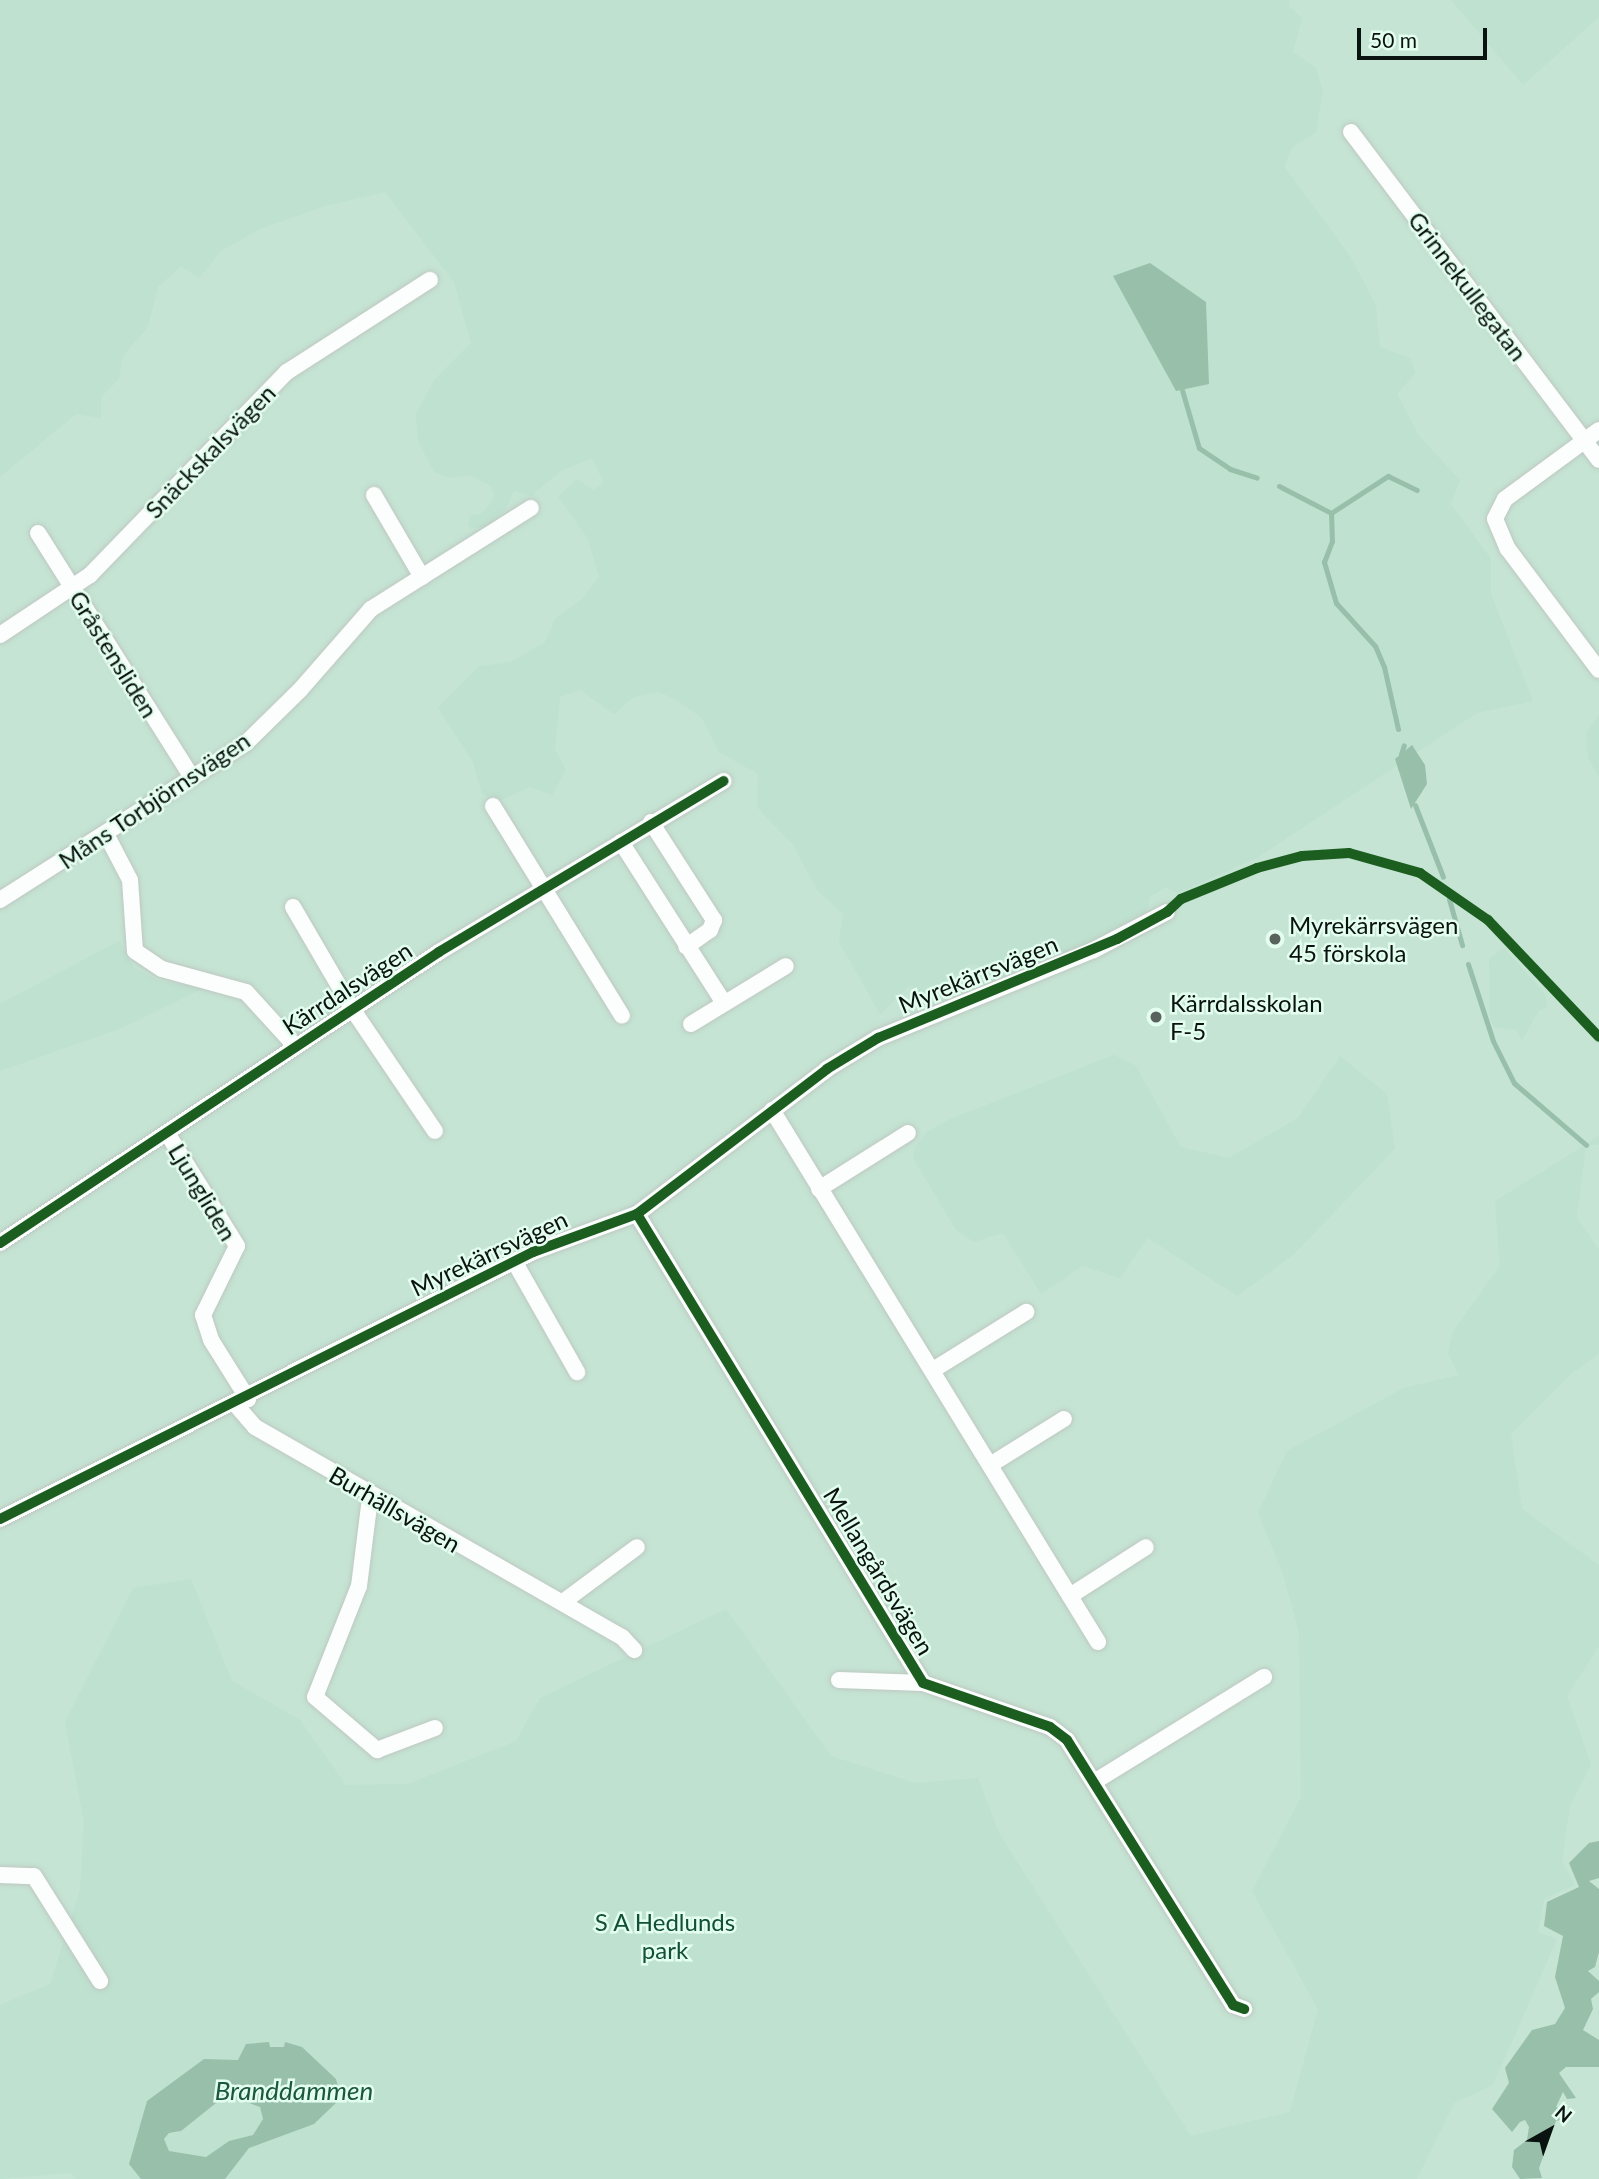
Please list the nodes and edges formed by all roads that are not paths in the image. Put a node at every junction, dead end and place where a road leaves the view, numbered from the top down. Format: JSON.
{"nodes":[{"id":1,"x":1351,"y":132,"type":"dead end"},
{"id":2,"x":430,"y":280,"type":"dead end"},
{"id":3,"x":1599,"y":430,"type":"edge"},
{"id":4,"x":1584,"y":441,"type":"junction"},
{"id":5,"x":1599,"y":460,"type":"edge"},
{"id":6,"x":374,"y":495,"type":"dead end"},
{"id":7,"x":531,"y":508,"type":"dead end"},
{"id":8,"x":38,"y":533,"type":"dead end"},
{"id":9,"x":422,"y":577,"type":"junction"},
{"id":10,"x":72,"y":587,"type":"junction"},
{"id":11,"x":0,"y":635,"type":"edge"},
{"id":12,"x":1599,"y":670,"type":"edge"},
{"id":13,"x":191,"y":776,"type":"junction"},
{"id":14,"x":724,"y":781,"type":"dead end"},
{"id":15,"x":493,"y":806,"type":"dead end"},
{"id":16,"x":651,"y":822,"type":"junction"},
{"id":17,"x":106,"y":834,"type":"junction"},
{"id":18,"x":621,"y":842,"type":"junction"},
{"id":19,"x":543,"y":888,"type":"junction"},
{"id":20,"x":0,"y":900,"type":"edge"},
{"id":21,"x":293,"y":907,"type":"dead end"},
{"id":22,"x":1167,"y":912,"type":"dead end"},
{"id":23,"x":686,"y":947,"type":"junction"},
{"id":24,"x":786,"y":966,"type":"dead end"},
{"id":25,"x":724,"y":1003,"type":"junction"},
{"id":26,"x":353,"y":1010,"type":"junction"},
{"id":27,"x":622,"y":1016,"type":"dead end"},
{"id":28,"x":691,"y":1024,"type":"dead end"},
{"id":29,"x":296,"y":1047,"type":"junction"},
{"id":30,"x":772,"y":1110,"type":"junction"},
{"id":31,"x":435,"y":1131,"type":"dead end"},
{"id":32,"x":167,"y":1133,"type":"junction"},
{"id":33,"x":908,"y":1133,"type":"dead end"},
{"id":34,"x":819,"y":1189,"type":"junction"},
{"id":35,"x":637,"y":1214,"type":"junction"},
{"id":36,"x":0,"y":1242,"type":"edge"},
{"id":37,"x":514,"y":1261,"type":"junction"},
{"id":38,"x":1026,"y":1312,"type":"dead end"},
{"id":39,"x":933,"y":1370,"type":"junction"},
{"id":40,"x":577,"y":1372,"type":"dead end"},
{"id":41,"x":242,"y":1402,"type":"junction"},
{"id":42,"x":1064,"y":1419,"type":"dead end"},
{"id":43,"x":990,"y":1465,"type":"junction"},
{"id":44,"x":374,"y":1498,"type":"junction"},
{"id":45,"x":0,"y":1519,"type":"edge"},
{"id":46,"x":637,"y":1547,"type":"dead end"},
{"id":47,"x":1146,"y":1547,"type":"dead end"},
{"id":48,"x":1070,"y":1596,"type":"junction"},
{"id":49,"x":563,"y":1602,"type":"junction"},
{"id":50,"x":1098,"y":1642,"type":"dead end"},
{"id":51,"x":634,"y":1650,"type":"dead end"},
{"id":52,"x":1264,"y":1677,"type":"dead end"},
{"id":53,"x":839,"y":1680,"type":"dead end"},
{"id":54,"x":923,"y":1683,"type":"junction"},
{"id":55,"x":435,"y":1728,"type":"dead end"},
{"id":56,"x":1094,"y":1782,"type":"junction"},
{"id":57,"x":0,"y":1875,"type":"edge"},
{"id":58,"x":100,"y":1982,"type":"dead end"},
{"id":59,"x":1244,"y":2009,"type":"dead end"}],
"edges":[{"from":1,"to":4,"type":"street","name":"Grinnekullegatan"},
{"from":2,"to":10,"type":"street","name":"Snäckskalsvägen"},
{"from":3,"to":4,"type":"street"},
{"from":4,"to":5,"type":"street","name":"Grinnekullegatan"},
{"from":4,"to":12,"type":"street"},
{"from":6,"to":9,"type":"street"},
{"from":7,"to":9,"type":"street","name":"Måns Torbjörnsvägen"},
{"from":8,"to":10,"type":"street","name":"Gråstensliden"},
{"from":9,"to":13,"type":"street","name":"Måns Torbjörnsvägen"},
{"from":10,"to":11,"type":"street","name":"Snäckskalsvägen"},
{"from":10,"to":13,"type":"street","name":"Gråstensliden"},
{"from":13,"to":17,"type":"street","name":"Måns Torbjörnsvägen"},
{"from":14,"to":16,"type":"street","name":"Kärrdalsvägen"},
{"from":15,"to":19,"type":"street"},
{"from":16,"to":18,"type":"street","name":"Kärrdalsvägen"},
{"from":16,"to":23,"type":"street"},
{"from":17,"to":20,"type":"street","name":"Måns Torbjörnsvägen"},
{"from":17,"to":29,"type":"street"},
{"from":18,"to":19,"type":"street","name":"Kärrdalsvägen"},
{"from":18,"to":23,"type":"street"},
{"from":19,"to":26,"type":"street","name":"Kärrdalsvägen"},
{"from":19,"to":27,"type":"street"},
{"from":21,"to":26,"type":"street","name":"Kärrdalsvägen"},
{"from":22,"to":30,"type":"street","name":"Myrekärrsvägen"},
{"from":23,"to":25,"type":"street"},
{"from":24,"to":25,"type":"street"},
{"from":25,"to":28,"type":"street"},
{"from":26,"to":29,"type":"street","name":"Kärrdalsvägen"},
{"from":26,"to":31,"type":"street","name":"Kärrdalsvägen"},
{"from":29,"to":32,"type":"street","name":"Kärrdalsvägen"},
{"from":30,"to":34,"type":"street"},
{"from":30,"to":35,"type":"street","name":"Myrekärrsvägen"},
{"from":32,"to":36,"type":"street","name":"Kärrdalsvägen"},
{"from":32,"to":41,"type":"street","name":"Ljungliden"},
{"from":33,"to":34,"type":"street"},
{"from":34,"to":39,"type":"street"},
{"from":35,"to":37,"type":"street","name":"Myrekärrsvägen"},
{"from":35,"to":54,"type":"street","name":"Mellangårdsvägen"},
{"from":37,"to":40,"type":"street","name":"Myrekärrsvägen"},
{"from":37,"to":41,"type":"street","name":"Myrekärrsvägen"},
{"from":38,"to":39,"type":"street"},
{"from":39,"to":43,"type":"street"},
{"from":41,"to":44,"type":"street","name":"Burhällsvägen"},
{"from":41,"to":45,"type":"street","name":"Myrekärrsvägen"},
{"from":42,"to":43,"type":"street"},
{"from":43,"to":48,"type":"street"},
{"from":44,"to":49,"type":"street","name":"Burhällsvägen"},
{"from":44,"to":55,"type":"street"},
{"from":46,"to":49,"type":"street"},
{"from":47,"to":48,"type":"street"},
{"from":48,"to":50,"type":"street"},
{"from":49,"to":51,"type":"street","name":"Burhällsvägen"},
{"from":52,"to":56,"type":"street"},
{"from":53,"to":54,"type":"street","name":"Mellangårdsvägen"},
{"from":54,"to":56,"type":"street","name":"Mellangårdsvägen"},
{"from":56,"to":59,"type":"street","name":"Mellangårdsvägen"},
{"from":57,"to":58,"type":"street"}]}
